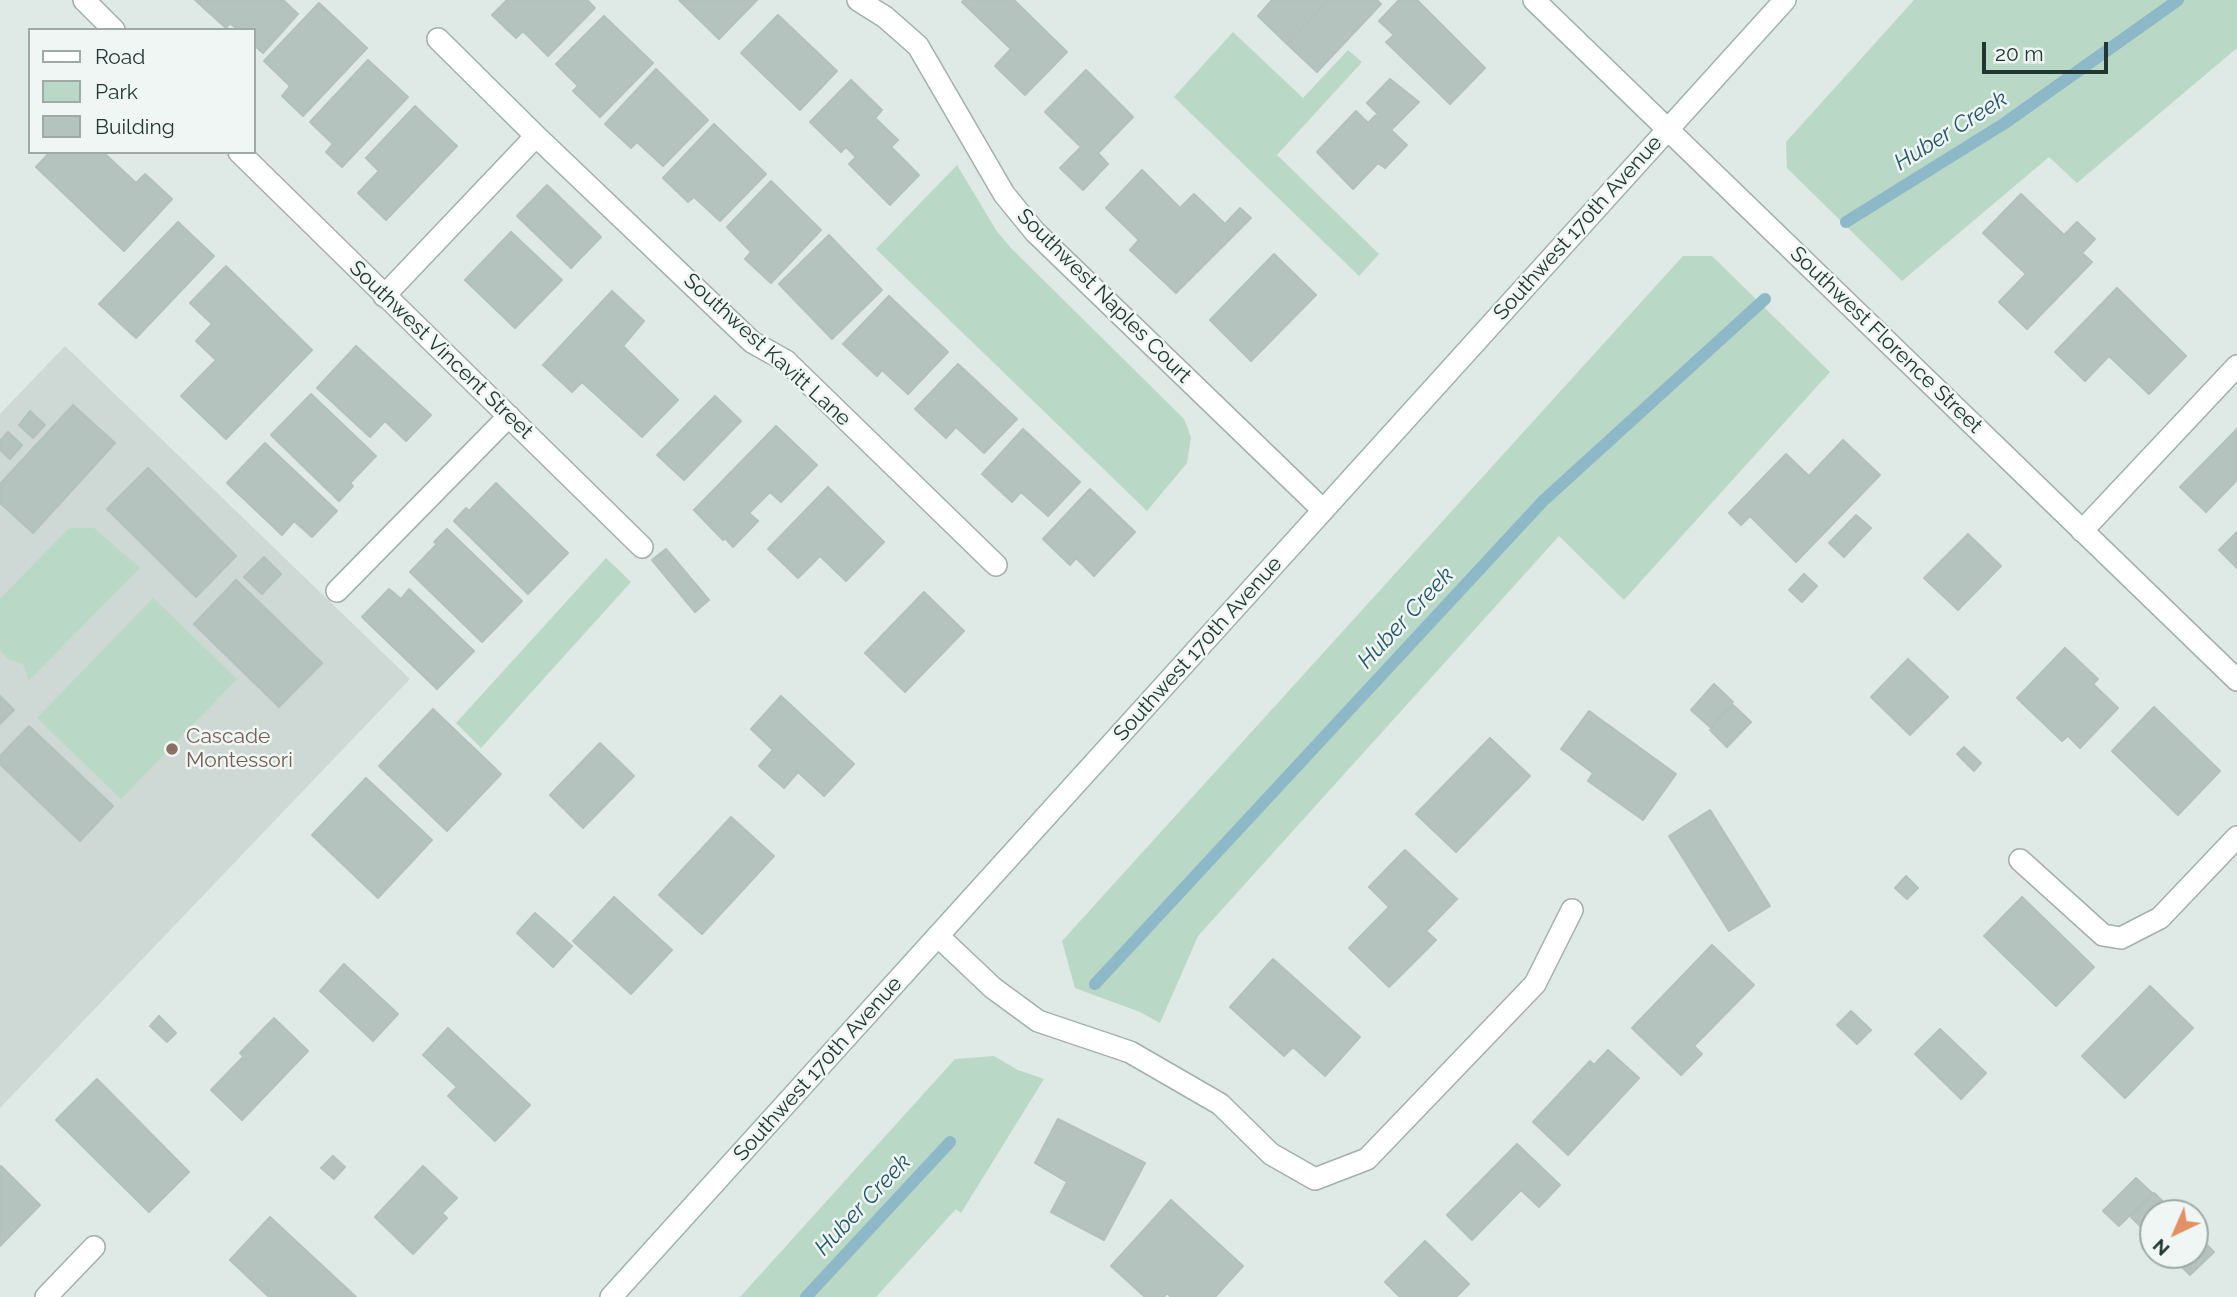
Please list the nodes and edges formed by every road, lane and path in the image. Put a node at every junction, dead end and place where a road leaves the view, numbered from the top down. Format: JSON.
{"nodes":[{"id":1,"x":84,"y":0,"type":"edge"},
{"id":2,"x":858,"y":0,"type":"edge"},
{"id":3,"x":1534,"y":0,"type":"edge"},
{"id":4,"x":1785,"y":0,"type":"edge"},
{"id":5,"x":112,"y":28,"type":"edge"},
{"id":6,"x":438,"y":39,"type":"dead end"},
{"id":7,"x":1668,"y":129,"type":"junction"},
{"id":8,"x":536,"y":136,"type":"junction"},
{"id":9,"x":241,"y":154,"type":"edge"},
{"id":10,"x":384,"y":296,"type":"junction"},
{"id":11,"x":2237,"y":366,"type":"edge"},
{"id":12,"x":509,"y":416,"type":"junction"},
{"id":13,"x":1323,"y":510,"type":"junction"},
{"id":14,"x":2082,"y":530,"type":"junction"},
{"id":15,"x":642,"y":547,"type":"dead end"},
{"id":16,"x":996,"y":565,"type":"dead end"},
{"id":17,"x":337,"y":591,"type":"dead end"},
{"id":18,"x":2237,"y":680,"type":"edge"},
{"id":19,"x":2237,"y":837,"type":"edge"},
{"id":20,"x":2020,"y":860,"type":"dead end"},
{"id":21,"x":1572,"y":910,"type":"dead end"},
{"id":22,"x":938,"y":936,"type":"junction"},
{"id":23,"x":94,"y":1247,"type":"dead end"},
{"id":24,"x":46,"y":1297,"type":"edge"},
{"id":25,"x":611,"y":1297,"type":"edge"}],
"edges":[{"from":1,"to":5,"type":"street"},
{"from":2,"to":13,"type":"street","name":"Southwest Naples Court"},
{"from":3,"to":7,"type":"street","name":"Southwest Florence Street"},
{"from":4,"to":7,"type":"street","name":"Southwest 170th Avenue"},
{"from":6,"to":8,"type":"street","name":"Southwest Kavitt Lane"},
{"from":7,"to":13,"type":"street","name":"Southwest 170th Avenue"},
{"from":7,"to":14,"type":"street","name":"Southwest Florence Street"},
{"from":8,"to":10,"type":"street"},
{"from":8,"to":16,"type":"street","name":"Southwest Kavitt Lane"},
{"from":9,"to":10,"type":"street","name":"Southwest Vincent Street"},
{"from":10,"to":12,"type":"street","name":"Southwest Vincent Street"},
{"from":11,"to":14,"type":"street"},
{"from":12,"to":15,"type":"street","name":"Southwest Vincent Street"},
{"from":12,"to":17,"type":"street"},
{"from":13,"to":22,"type":"street","name":"Southwest 170th Avenue"},
{"from":14,"to":18,"type":"street","name":"Southwest Florence Street"},
{"from":19,"to":20,"type":"street"},
{"from":21,"to":22,"type":"street"},
{"from":22,"to":25,"type":"street","name":"Southwest 170th Avenue"},
{"from":23,"to":24,"type":"street"}]}
